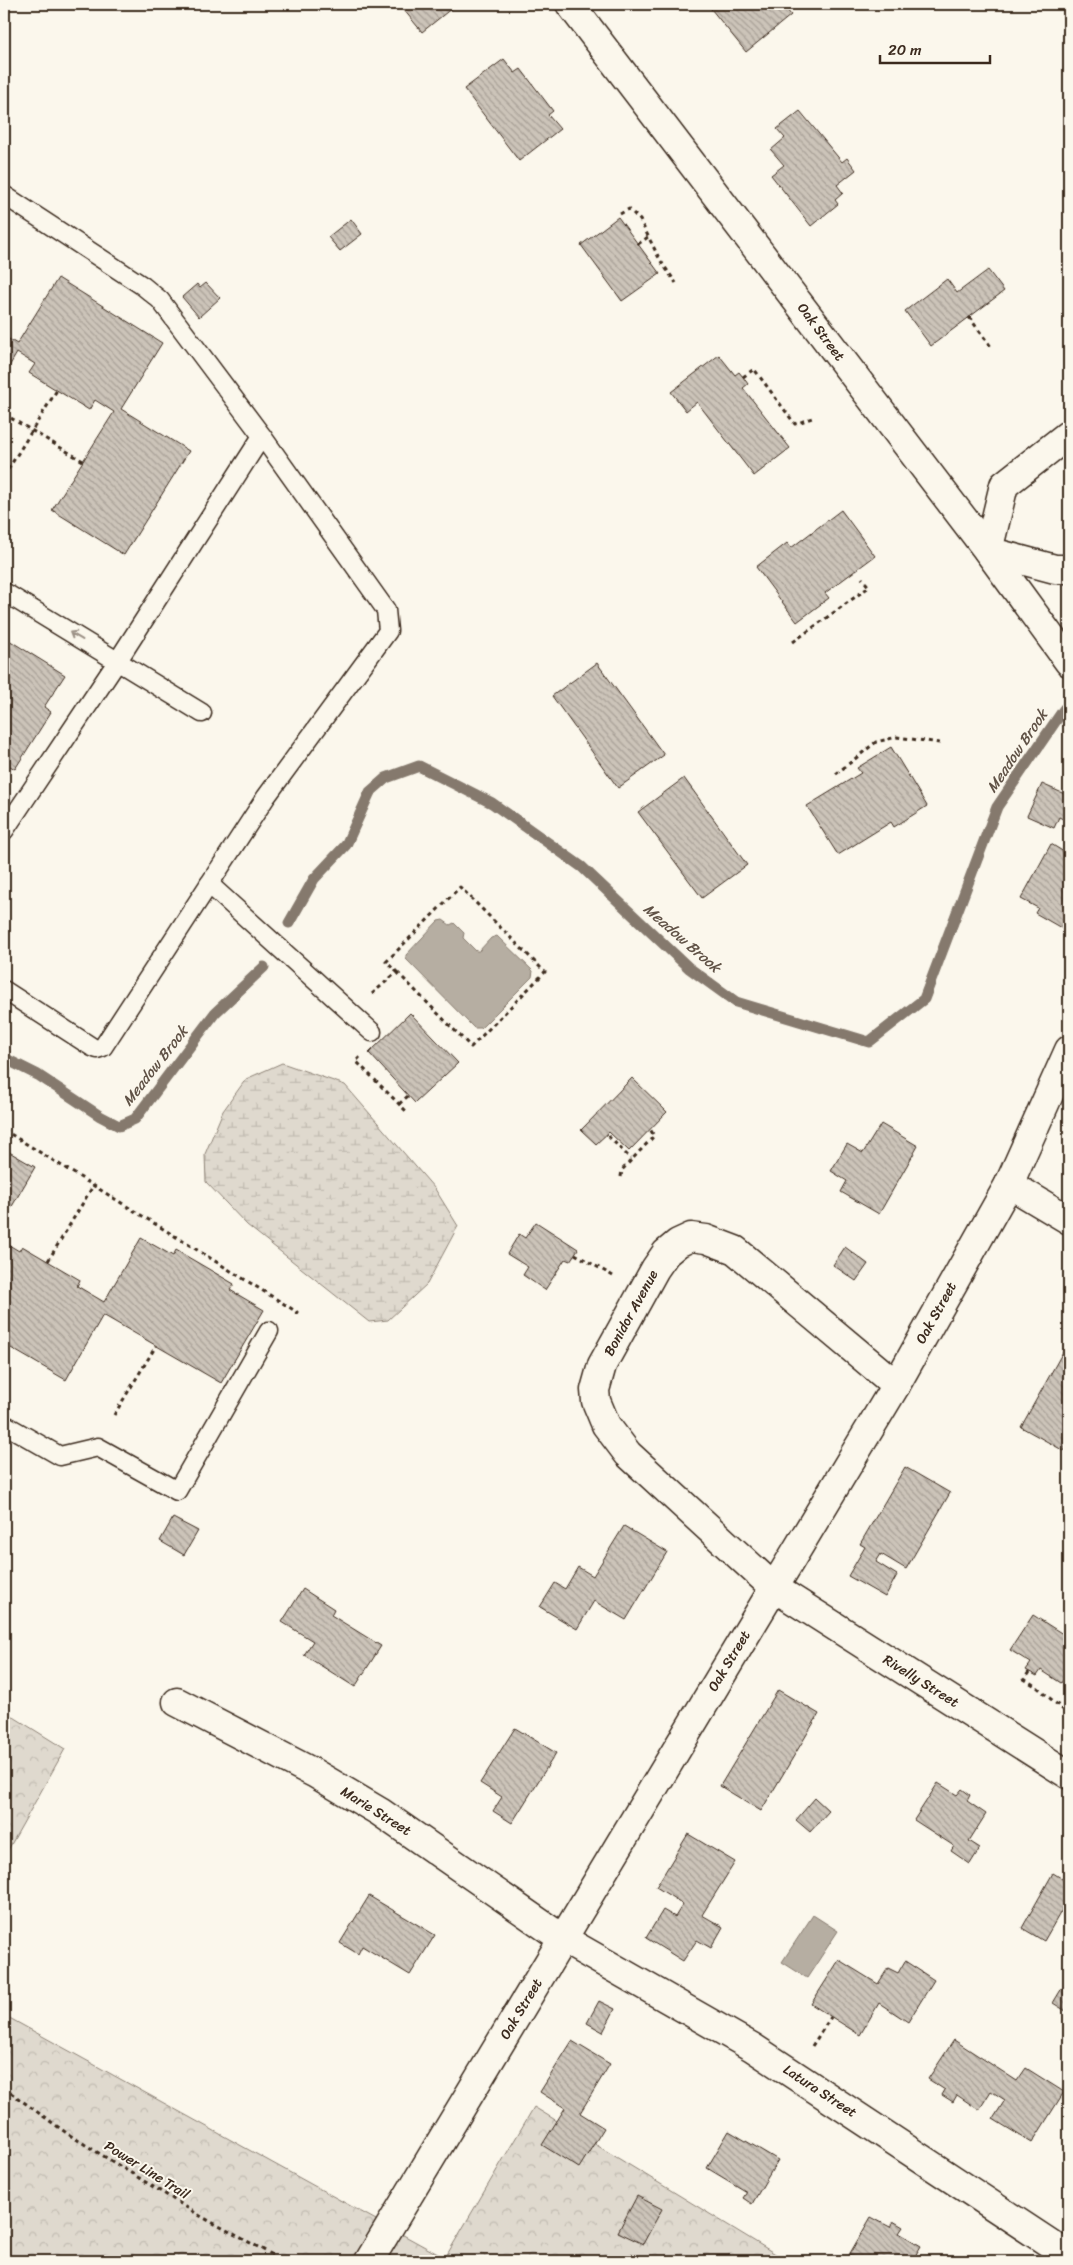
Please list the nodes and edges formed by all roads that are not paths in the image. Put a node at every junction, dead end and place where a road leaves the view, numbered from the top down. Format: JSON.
{"nodes":[{"id":1,"x":570,"y":4,"type":"edge"},
{"id":2,"x":4,"y":195,"type":"edge"},
{"id":3,"x":1069,"y":434,"type":"edge"},
{"id":4,"x":262,"y":436,"type":"junction"},
{"id":5,"x":988,"y":551,"type":"junction"},
{"id":6,"x":1069,"y":569,"type":"edge"},
{"id":7,"x":4,"y":592,"type":"edge"},
{"id":8,"x":117,"y":662,"type":"junction"},
{"id":9,"x":1069,"y":662,"type":"edge"},
{"id":10,"x":202,"y":713,"type":"dead end"},
{"id":11,"x":4,"y":831,"type":"edge"},
{"id":12,"x":209,"y":884,"type":"junction"},
{"id":13,"x":4,"y":990,"type":"edge"},
{"id":14,"x":372,"y":1032,"type":"road end"},
{"id":15,"x":1069,"y":1050,"type":"edge"},
{"id":16,"x":1010,"y":1184,"type":"junction"},
{"id":17,"x":1069,"y":1220,"type":"edge"},
{"id":18,"x":270,"y":1331,"type":"road end"},
{"id":19,"x":896,"y":1386,"type":"junction"},
{"id":20,"x":4,"y":1424,"type":"edge"},
{"id":21,"x":773,"y":1587,"type":"junction"},
{"id":22,"x":177,"y":1702,"type":"dead end"},
{"id":23,"x":1069,"y":1775,"type":"edge"},
{"id":24,"x":563,"y":1939,"type":"junction"},
{"id":25,"x":1069,"y":2256,"type":"edge"},
{"id":26,"x":369,"y":2261,"type":"edge"}],
"edges":[{"from":1,"to":5,"type":"street","name":"Oak Street"},
{"from":2,"to":4,"type":"lane"},
{"from":3,"to":5,"type":"street"},
{"from":4,"to":8,"type":"lane"},
{"from":4,"to":12,"type":"lane"},
{"from":5,"to":6,"type":"street"},
{"from":5,"to":9,"type":"street","name":"Oak Street"},
{"from":8,"to":7,"type":"lane","one_way":true},
{"from":8,"to":10,"type":"lane"},
{"from":8,"to":11,"type":"lane"},
{"from":12,"to":13,"type":"lane"},
{"from":12,"to":14,"type":"lane"},
{"from":15,"to":16,"type":"street","name":"Oak Street"},
{"from":16,"to":17,"type":"street"},
{"from":16,"to":19,"type":"street","name":"Oak Street"},
{"from":18,"to":20,"type":"lane"},
{"from":19,"to":21,"type":"street","name":"Oak Street"},
{"from":19,"to":21,"type":"street","name":"Bonidor Avenue"},
{"from":21,"to":23,"type":"street","name":"Rivelly Street"},
{"from":21,"to":24,"type":"street","name":"Oak Street"},
{"from":22,"to":24,"type":"street","name":"Marie Street"},
{"from":24,"to":25,"type":"street","name":"Latura Street"},
{"from":24,"to":26,"type":"street","name":"Oak Street"}]}
